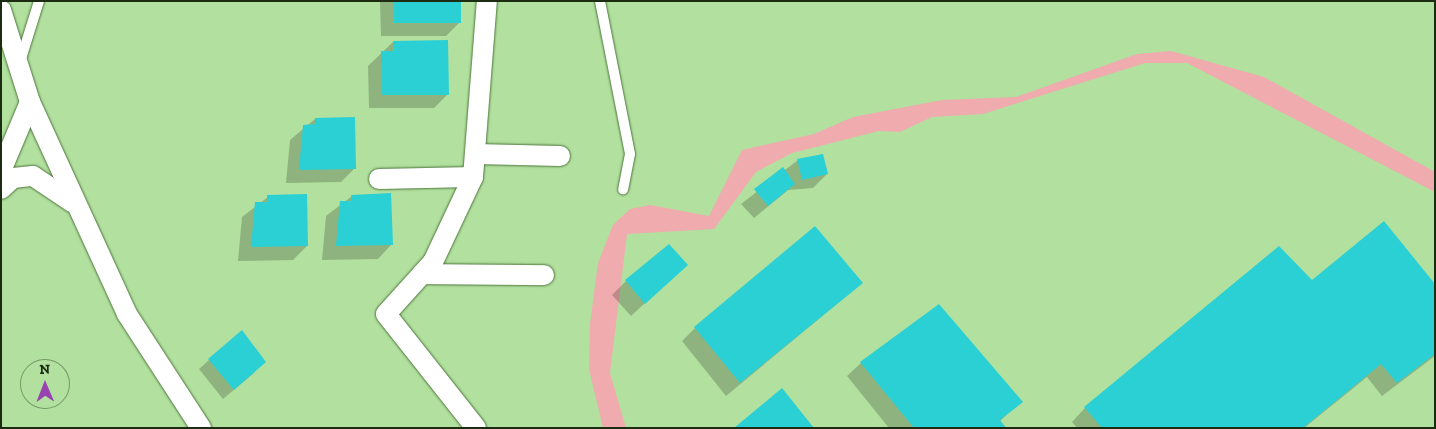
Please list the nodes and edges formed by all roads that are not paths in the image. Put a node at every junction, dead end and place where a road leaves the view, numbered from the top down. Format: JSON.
{"nodes":[{"id":1,"x":39,"y":1,"type":"edge"},
{"id":2,"x":486,"y":1,"type":"edge"},
{"id":3,"x":600,"y":1,"type":"edge"},
{"id":4,"x":1,"y":10,"type":"edge"},
{"id":5,"x":19,"y":65,"type":"junction"},
{"id":6,"x":30,"y":102,"type":"junction"},
{"id":7,"x":475,"y":154,"type":"junction"},
{"id":8,"x":560,"y":156,"type":"dead end"},
{"id":9,"x":1,"y":171,"type":"edge"},
{"id":10,"x":473,"y":177,"type":"junction"},
{"id":11,"x":379,"y":179,"type":"dead end"},
{"id":12,"x":1,"y":189,"type":"edge"},
{"id":13,"x":622,"y":189,"type":"dead end"},
{"id":14,"x":76,"y":206,"type":"junction"},
{"id":15,"x":422,"y":274,"type":"junction"},
{"id":16,"x":544,"y":275,"type":"dead end"},
{"id":17,"x":186,"y":405,"type":"junction"},
{"id":18,"x":183,"y":428,"type":"edge"},
{"id":19,"x":201,"y":428,"type":"edge"},
{"id":20,"x":476,"y":428,"type":"edge"}],
"edges":[{"from":1,"to":5,"type":"lane"},
{"from":2,"to":7,"type":"street"},
{"from":3,"to":13,"type":"lane"},
{"from":4,"to":5,"type":"street"},
{"from":5,"to":6,"type":"street"},
{"from":6,"to":9,"type":"street"},
{"from":6,"to":14,"type":"street"},
{"from":7,"to":8,"type":"street"},
{"from":7,"to":10,"type":"street"},
{"from":10,"to":11,"type":"street"},
{"from":10,"to":15,"type":"street"},
{"from":12,"to":14,"type":"street"},
{"from":14,"to":17,"type":"street"},
{"from":15,"to":16,"type":"street"},
{"from":15,"to":20,"type":"street"},
{"from":17,"to":18,"type":"street"},
{"from":17,"to":19,"type":"street"}]}
